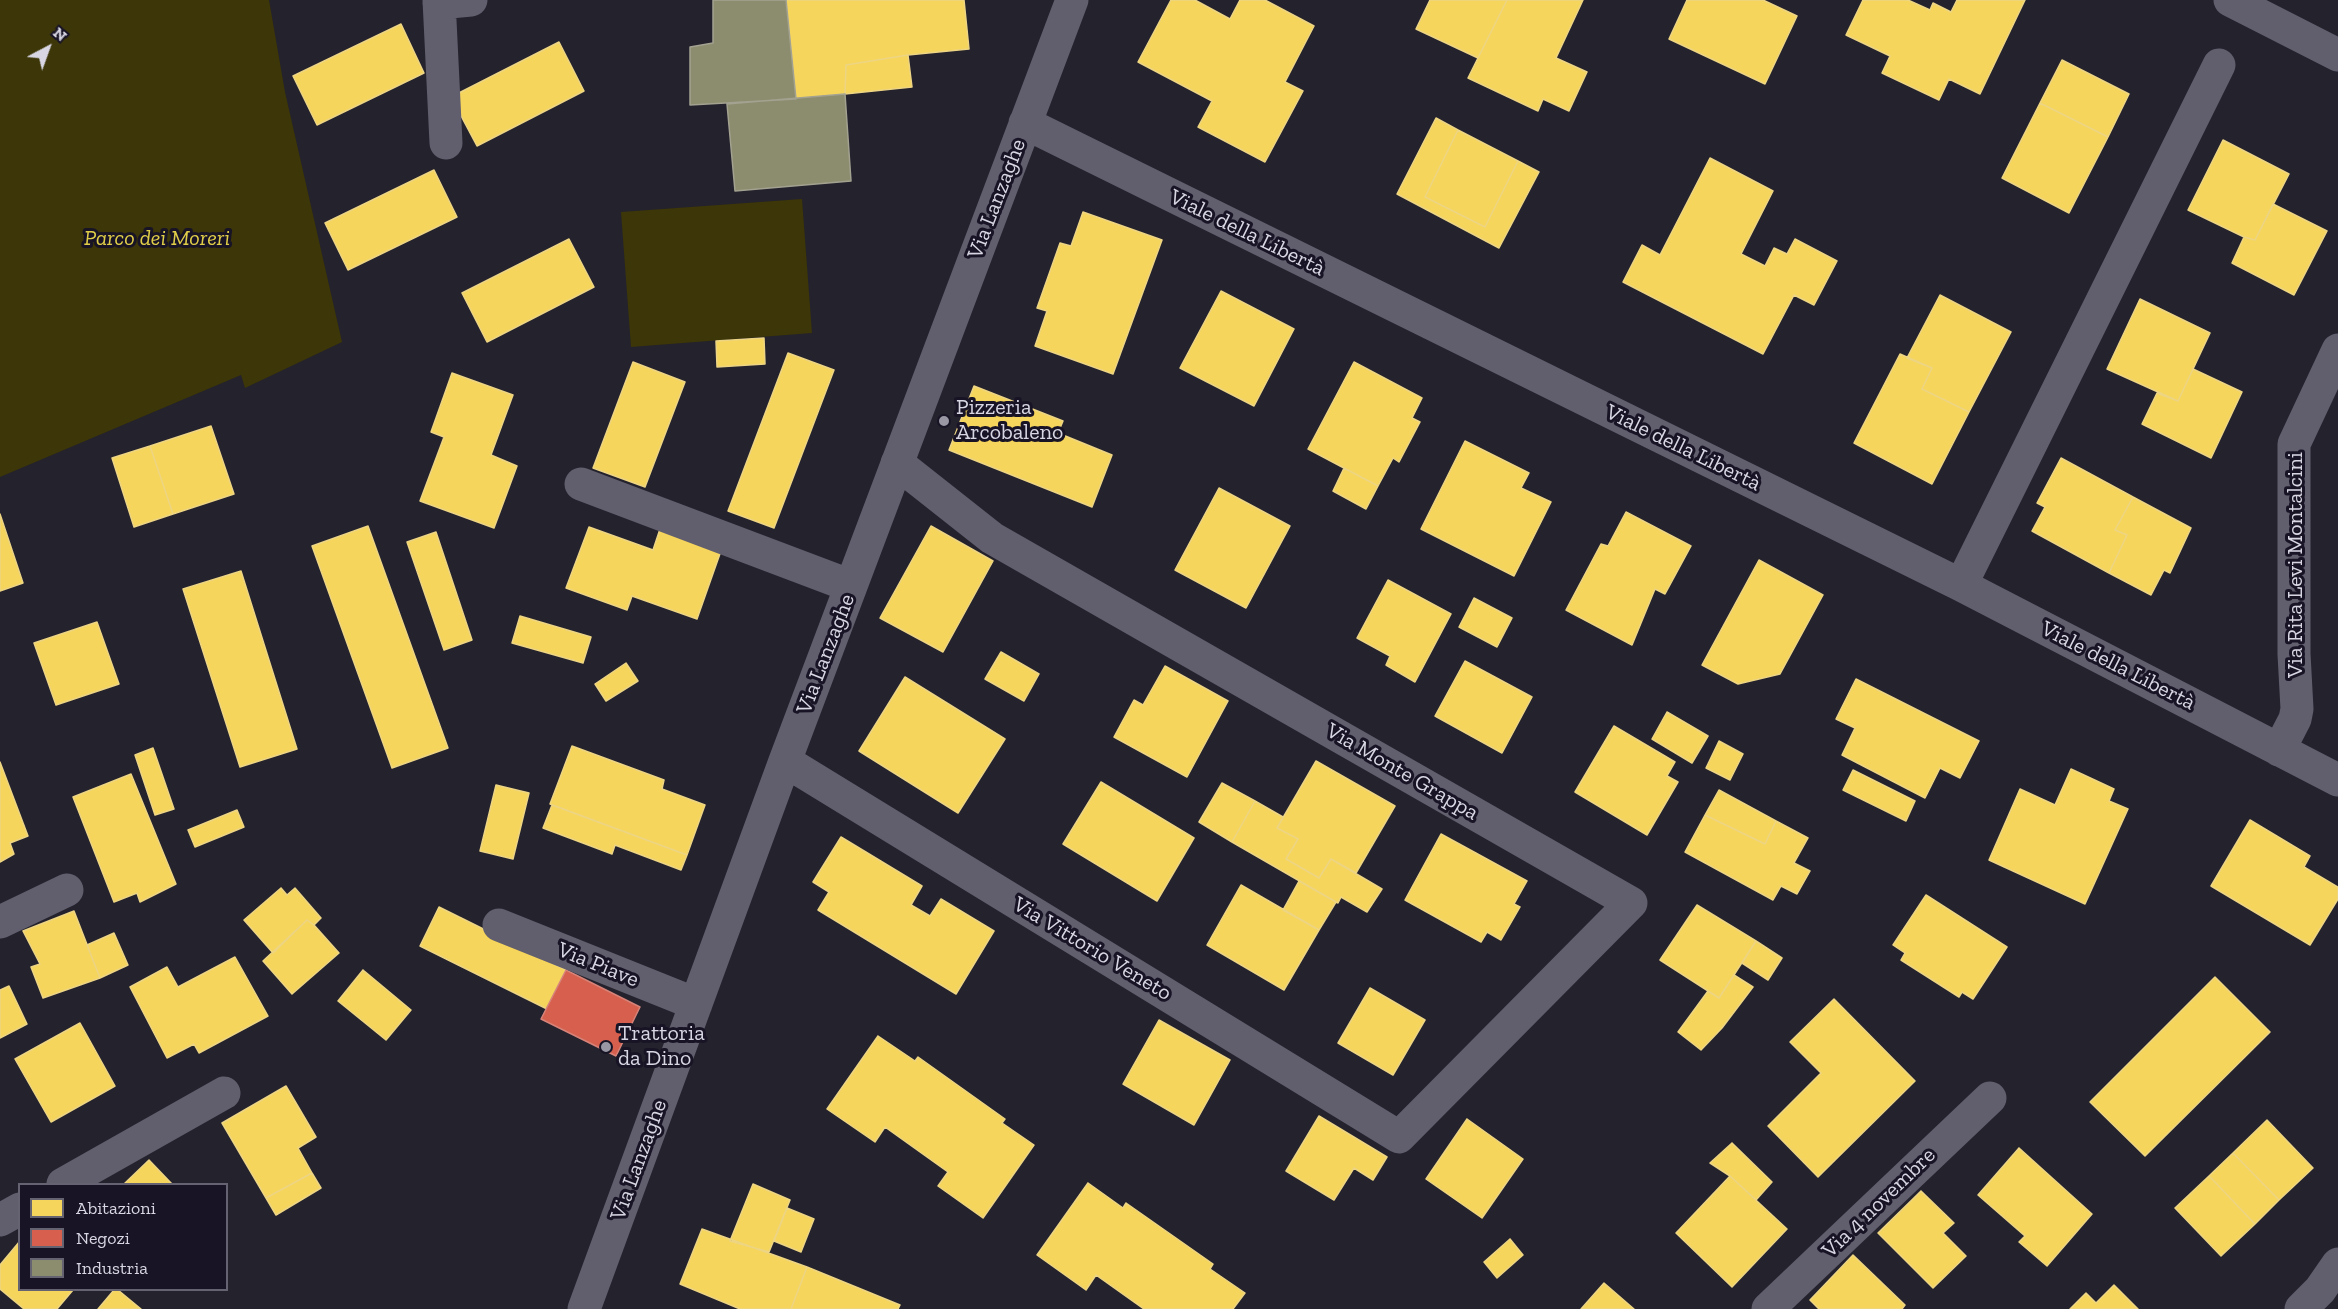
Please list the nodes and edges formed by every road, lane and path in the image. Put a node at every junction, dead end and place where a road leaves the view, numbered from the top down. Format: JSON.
{"nodes":[{"id":1,"x":471,"y":0,"type":"edge"},
{"id":2,"x":1072,"y":0,"type":"edge"},
{"id":3,"x":2230,"y":0,"type":"edge"},
{"id":4,"x":439,"y":2,"type":"edge"},
{"id":5,"x":2338,"y":55,"type":"edge"},
{"id":6,"x":2219,"y":65,"type":"dead end"},
{"id":7,"x":1025,"y":123,"type":"junction"},
{"id":8,"x":446,"y":143,"type":"dead end"},
{"id":9,"x":2338,"y":350,"type":"edge"},
{"id":10,"x":897,"y":463,"type":"junction"},
{"id":11,"x":581,"y":484,"type":"dead end"},
{"id":12,"x":1961,"y":585,"type":"junction"},
{"id":13,"x":851,"y":586,"type":"junction"},
{"id":14,"x":2279,"y":750,"type":"junction"},
{"id":15,"x":785,"y":761,"type":"junction"},
{"id":16,"x":2338,"y":780,"type":"edge"},
{"id":17,"x":67,"y":890,"type":"dead end"},
{"id":18,"x":0,"y":922,"type":"edge"},
{"id":19,"x":499,"y":925,"type":"dead end"},
{"id":20,"x":696,"y":1004,"type":"junction"},
{"id":21,"x":224,"y":1093,"type":"dead end"},
{"id":22,"x":1990,"y":1098,"type":"dead end"},
{"id":23,"x":1400,"y":1137,"type":"joint"},
{"id":24,"x":66,"y":1183,"type":"edge"},
{"id":25,"x":18,"y":1210,"type":"edge"},
{"id":26,"x":0,"y":1220,"type":"edge"},
{"id":27,"x":2338,"y":1264,"type":"edge"},
{"id":28,"x":584,"y":1309,"type":"edge"},
{"id":29,"x":1768,"y":1309,"type":"edge"},
{"id":30,"x":2301,"y":1309,"type":"edge"}],
"edges":[{"from":1,"to":4,"type":"street"},
{"from":2,"to":7,"type":"street","name":"Via Lanzaghe"},
{"from":3,"to":5,"type":"street"},
{"from":4,"to":8,"type":"street"},
{"from":6,"to":12,"type":"street"},
{"from":7,"to":10,"type":"street","name":"Via Lanzaghe"},
{"from":7,"to":12,"type":"street","name":"Viale della Libertà"},
{"from":9,"to":14,"type":"street","name":"Via Rita Levi Montalcini"},
{"from":10,"to":13,"type":"street","name":"Via Lanzaghe"},
{"from":10,"to":23,"type":"street","name":"Via Monte Grappa"},
{"from":11,"to":13,"type":"street"},
{"from":12,"to":14,"type":"street","name":"Viale della Libertà"},
{"from":13,"to":15,"type":"street","name":"Via Lanzaghe"},
{"from":14,"to":16,"type":"street","name":"Viale della Libertà"},
{"from":15,"to":20,"type":"street","name":"Via Lanzaghe"},
{"from":15,"to":23,"type":"street","name":"Via Vittorio Veneto"},
{"from":17,"to":18,"type":"street"},
{"from":19,"to":20,"type":"street","name":"Via Piave"},
{"from":20,"to":28,"type":"street","name":"Via Lanzaghe"},
{"from":21,"to":24,"type":"street"},
{"from":22,"to":29,"type":"street","name":"Via 4 novembre"},
{"from":25,"to":26,"type":"street"},
{"from":27,"to":30,"type":"street"}]}
